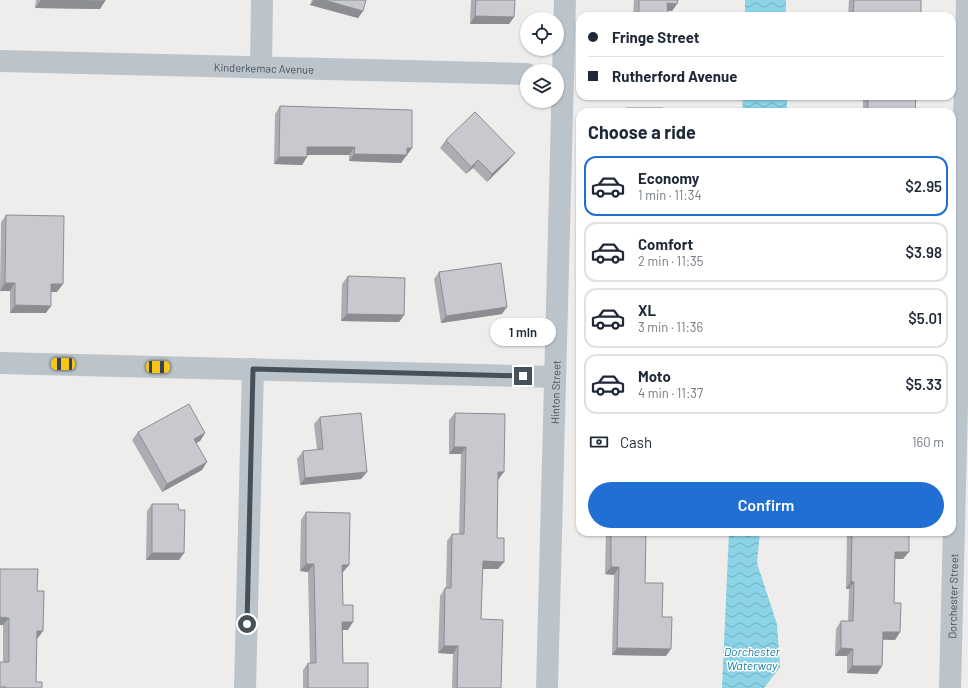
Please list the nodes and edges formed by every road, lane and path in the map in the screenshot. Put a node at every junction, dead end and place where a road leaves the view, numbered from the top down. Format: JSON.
{"nodes":[{"id":1,"x":262,"y":0,"type":"edge"},
{"id":2,"x":565,"y":0,"type":"edge"},
{"id":3,"x":967,"y":0,"type":"edge"},
{"id":4,"x":0,"y":61,"type":"edge"},
{"id":5,"x":561,"y":64,"type":"edge"},
{"id":6,"x":261,"y":68,"type":"junction"},
{"id":7,"x":520,"y":74,"type":"edge"},
{"id":8,"x":559,"y":108,"type":"edge"},
{"id":9,"x":966,"y":133,"type":"edge"},
{"id":10,"x":0,"y":363,"type":"edge"},
{"id":11,"x":253,"y":369,"type":"junction"},
{"id":12,"x":555,"y":377,"type":"junction"},
{"id":13,"x":962,"y":435,"type":"edge"},
{"id":14,"x":245,"y":688,"type":"edge"},
{"id":15,"x":547,"y":688,"type":"edge"},
{"id":16,"x":950,"y":688,"type":"edge"}],
"edges":[{"from":1,"to":6,"type":"street"},
{"from":2,"to":5,"type":"street","name":"Hinton Street"},
{"from":3,"to":9,"type":"street","name":"Dorchester Street"},
{"from":4,"to":6,"type":"street","name":"Kinderkemac Avenue"},
{"from":6,"to":7,"type":"street","name":"Kinderkemac Avenue"},
{"from":8,"to":12,"type":"street","name":"Hinton Street"},
{"from":9,"to":13,"type":"street","name":"Dorchester Street"},
{"from":10,"to":11,"type":"street"},
{"from":11,"to":12,"type":"street"},
{"from":11,"to":14,"type":"street"},
{"from":12,"to":15,"type":"street","name":"Hinton Street"},
{"from":13,"to":16,"type":"street","name":"Dorchester Street"}]}
